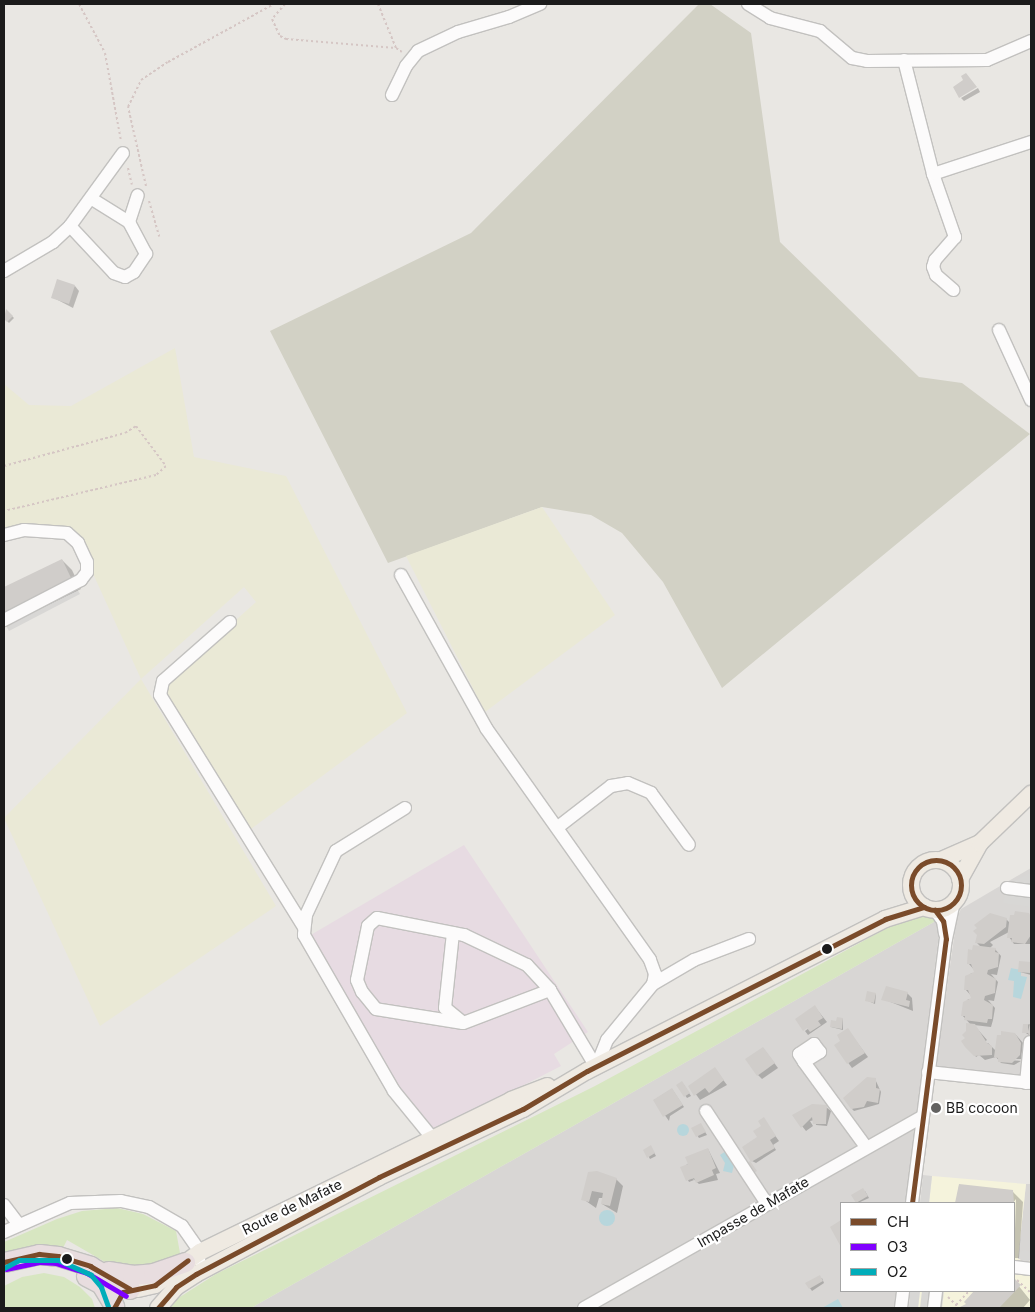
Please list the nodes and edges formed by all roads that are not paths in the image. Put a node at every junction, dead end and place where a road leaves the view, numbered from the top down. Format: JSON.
{"nodes":[{"id":1,"x":540,"y":4,"type":"edge"},
{"id":2,"x":748,"y":4,"type":"edge"},
{"id":3,"x":1031,"y":41,"type":"edge"},
{"id":4,"x":904,"y":60,"type":"junction"},
{"id":5,"x":392,"y":95,"type":"dead end"},
{"id":6,"x":1031,"y":142,"type":"edge"},
{"id":7,"x":123,"y":153,"type":"road end"},
{"id":8,"x":933,"y":174,"type":"junction"},
{"id":9,"x":142,"y":194,"type":"road end"},
{"id":10,"x":92,"y":199,"type":"junction"},
{"id":11,"x":129,"y":222,"type":"junction"},
{"id":12,"x":70,"y":226,"type":"junction"},
{"id":13,"x":4,"y":271,"type":"edge"},
{"id":14,"x":953,"y":290,"type":"dead end"},
{"id":15,"x":999,"y":330,"type":"dead end"},
{"id":16,"x":1031,"y":400,"type":"edge"},
{"id":17,"x":4,"y":535,"type":"edge"},
{"id":18,"x":401,"y":575,"type":"dead end"},
{"id":19,"x":4,"y":620,"type":"edge"},
{"id":20,"x":230,"y":622,"type":"dead end"},
{"id":21,"x":1031,"y":794,"type":"edge"},
{"id":22,"x":405,"y":808,"type":"dead end"},
{"id":23,"x":558,"y":827,"type":"junction"},
{"id":24,"x":980,"y":843,"type":"junction"},
{"id":25,"x":689,"y":845,"type":"dead end"},
{"id":26,"x":941,"y":860,"type":"junction"},
{"id":27,"x":960,"y":879,"type":"junction"},
{"id":28,"x":911,"y":884,"type":"junction"},
{"id":29,"x":1007,"y":888,"type":"dead end"},
{"id":30,"x":1031,"y":891,"type":"edge"},
{"id":31,"x":954,"y":902,"type":"junction"},
{"id":32,"x":930,"y":909,"type":"junction"},
{"id":33,"x":885,"y":919,"type":"junction"},
{"id":34,"x":304,"y":927,"type":"junction"},
{"id":35,"x":453,"y":933,"type":"junction"},
{"id":36,"x":749,"y":939,"type":"dead end"},
{"id":37,"x":946,"y":939,"type":"junction"},
{"id":38,"x":653,"y":984,"type":"junction"},
{"id":39,"x":550,"y":990,"type":"junction"},
{"id":40,"x":463,"y":1022,"type":"junction"},
{"id":41,"x":1030,"y":1042,"type":"dead end"},
{"id":42,"x":804,"y":1062,"type":"dead end"},
{"id":43,"x":592,"y":1069,"type":"junction"},
{"id":44,"x":928,"y":1072,"type":"junction"},
{"id":45,"x":1028,"y":1083,"type":"edge"},
{"id":46,"x":706,"y":1111,"type":"dead end"},
{"id":47,"x":922,"y":1117,"type":"junction"},
{"id":48,"x":438,"y":1143,"type":"junction"},
{"id":49,"x":866,"y":1147,"type":"junction"},
{"id":50,"x":912,"y":1202,"type":"edge"},
{"id":51,"x":767,"y":1204,"type":"junction"},
{"id":52,"x":4,"y":1205,"type":"edge"},
{"id":53,"x":19,"y":1225,"type":"junction"},
{"id":54,"x":4,"y":1232,"type":"edge"},
{"id":55,"x":4,"y":1262,"type":"edge"},
{"id":56,"x":194,"y":1263,"type":"junction"},
{"id":57,"x":1015,"y":1267,"type":"edge"},
{"id":58,"x":1031,"y":1269,"type":"edge"},
{"id":59,"x":83,"y":1270,"type":"junction"},
{"id":60,"x":4,"y":1277,"type":"edge"},
{"id":61,"x":134,"y":1289,"type":"junction"},
{"id":62,"x":903,"y":1292,"type":"edge"},
{"id":63,"x":936,"y":1292,"type":"edge"},
{"id":64,"x":110,"y":1307,"type":"edge"},
{"id":65,"x":156,"y":1308,"type":"edge"},
{"id":66,"x":584,"y":1308,"type":"edge"},
{"id":67,"x":901,"y":1308,"type":"edge"},
{"id":68,"x":934,"y":1308,"type":"edge"}],
"edges":[{"from":1,"to":5,"type":"street"},
{"from":2,"to":4,"type":"street"},
{"from":3,"to":4,"type":"street"},
{"from":4,"to":8,"type":"street"},
{"from":6,"to":8,"type":"street"},
{"from":7,"to":10,"type":"street"},
{"from":8,"to":14,"type":"street"},
{"from":9,"to":11,"type":"street"},
{"from":10,"to":11,"type":"street"},
{"from":10,"to":12,"type":"street"},
{"from":11,"to":12,"type":"street"},
{"from":12,"to":13,"type":"street"},
{"from":15,"to":16,"type":"street"},
{"from":17,"to":19,"type":"street"},
{"from":18,"to":23,"type":"street"},
{"from":20,"to":34,"type":"street"},
{"from":21,"to":24,"type":"main road"},
{"from":22,"to":34,"type":"street"},
{"from":23,"to":25,"type":"street"},
{"from":23,"to":38,"type":"street"},
{"from":24,"to":26,"type":"main road"},
{"from":24,"to":27,"type":"main road"},
{"from":26,"to":27,"type":"main road"},
{"from":26,"to":28,"type":"main road"},
{"from":27,"to":31,"type":"main road"},
{"from":28,"to":32,"type":"main road"},
{"from":28,"to":33,"type":"main road","name":"Route de Mafate"},
{"from":29,"to":30,"type":"street"},
{"from":31,"to":32,"type":"main road"},
{"from":31,"to":37,"type":"street"},
{"from":32,"to":33,"type":"main road","name":"Route de Mafate"},
{"from":32,"to":37,"type":"street"},
{"from":33,"to":43,"type":"main road","name":"Route de Mafate"},
{"from":34,"to":48,"type":"street"},
{"from":35,"to":39,"type":"street"},
{"from":35,"to":40,"type":"street"},
{"from":35,"to":40,"type":"street"},
{"from":36,"to":38,"type":"street"},
{"from":37,"to":44,"type":"street"},
{"from":38,"to":43,"type":"street"},
{"from":39,"to":40,"type":"street"},
{"from":39,"to":43,"type":"street"},
{"from":41,"to":45,"type":"street"},
{"from":42,"to":49,"type":"street"},
{"from":43,"to":48,"type":"main road","name":"Route de Mafate"},
{"from":44,"to":45,"type":"street"},
{"from":44,"to":47,"type":"street"},
{"from":46,"to":51,"type":"street"},
{"from":47,"to":49,"type":"street","name":"Impasse de Mafate"},
{"from":47,"to":50,"type":"street"},
{"from":48,"to":56,"type":"main road","name":"Route de Mafate"},
{"from":49,"to":51,"type":"street","name":"Impasse de Mafate"},
{"from":51,"to":66,"type":"street","name":"Impasse de Mafate"},
{"from":52,"to":53,"type":"street"},
{"from":53,"to":54,"type":"street"},
{"from":53,"to":56,"type":"street"},
{"from":55,"to":59,"type":"highway"},
{"from":56,"to":59,"type":"highway"},
{"from":56,"to":61,"type":"main road","name":"Route de Mafate"},
{"from":56,"to":65,"type":"main road","name":"Route de Mafate"},
{"from":57,"to":58,"type":"street"},
{"from":59,"to":60,"type":"highway"},
{"from":59,"to":61,"type":"highway"},
{"from":59,"to":64,"type":"highway"},
{"from":61,"to":64,"type":"main road"},
{"from":61,"to":65,"type":"main road"},
{"from":62,"to":67,"type":"street"},
{"from":63,"to":68,"type":"street"}]}
